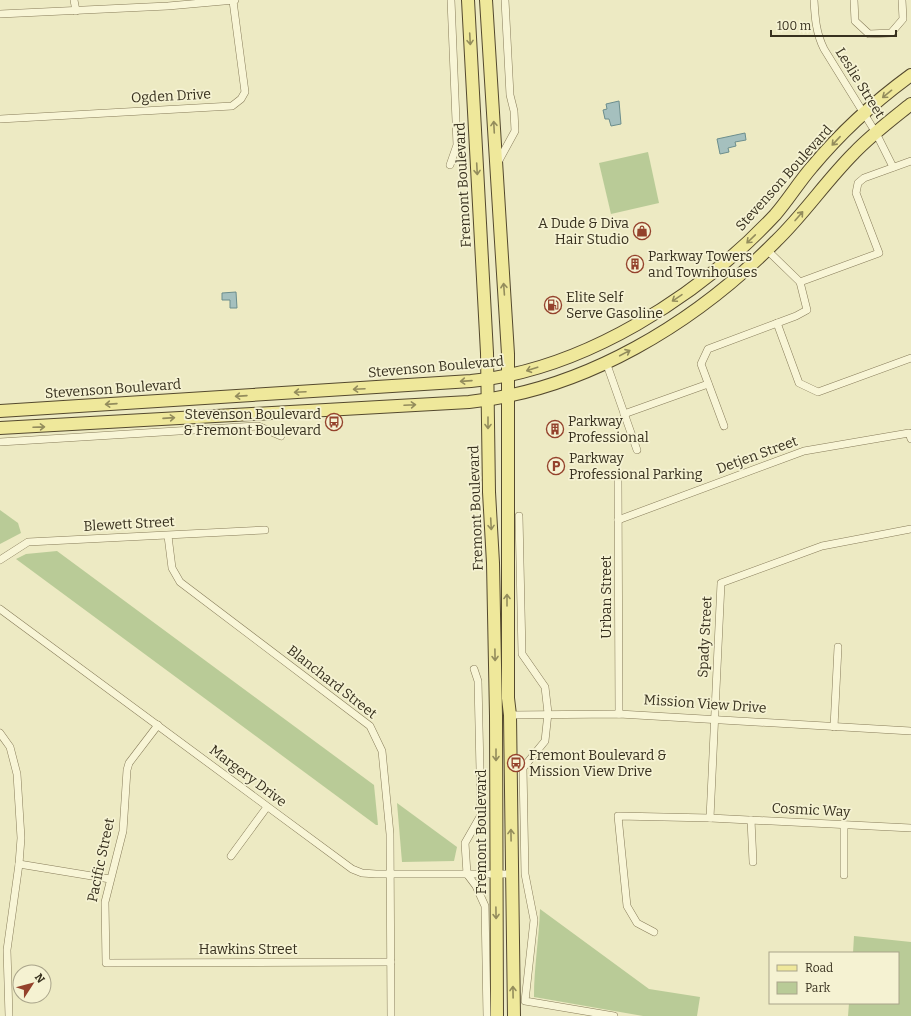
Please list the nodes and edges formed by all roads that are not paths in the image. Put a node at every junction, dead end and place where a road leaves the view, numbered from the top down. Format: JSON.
{"nodes":[{"id":1,"x":74,"y":0,"type":"edge"},
{"id":2,"x":234,"y":0,"type":"edge"},
{"id":3,"x":451,"y":0,"type":"edge"},
{"id":4,"x":468,"y":0,"type":"edge"},
{"id":5,"x":486,"y":0,"type":"edge"},
{"id":6,"x":505,"y":0,"type":"edge"},
{"id":7,"x":814,"y":0,"type":"edge"},
{"id":8,"x":854,"y":0,"type":"edge"},
{"id":9,"x":902,"y":0,"type":"edge"},
{"id":10,"x":168,"y":3,"type":"edge"},
{"id":11,"x":76,"y":11,"type":"junction"},
{"id":12,"x":0,"y":14,"type":"edge"},
{"id":13,"x":911,"y":75,"type":"edge"},
{"id":14,"x":911,"y":104,"type":"edge"},
{"id":15,"x":863,"y":113,"type":"junction"},
{"id":16,"x":0,"y":118,"type":"edge"},
{"id":17,"x":876,"y":133,"type":"junction"},
{"id":18,"x":911,"y":161,"type":"edge"},
{"id":19,"x":450,"y":165,"type":"dead end"},
{"id":20,"x":496,"y":166,"type":"junction"},
{"id":21,"x":893,"y":167,"type":"junction"},
{"id":22,"x":767,"y":250,"type":"junction"},
{"id":23,"x":800,"y":282,"type":"junction"},
{"id":24,"x":777,"y":323,"type":"junction"},
{"id":25,"x":911,"y":358,"type":"edge"},
{"id":26,"x":606,"y":362,"type":"junction"},
{"id":27,"x":508,"y":375,"type":"junction"},
{"id":28,"x":488,"y":379,"type":"junction"},
{"id":29,"x":708,"y":384,"type":"junction"},
{"id":30,"x":508,"y":397,"type":"junction"},
{"id":31,"x":488,"y":401,"type":"junction"},
{"id":32,"x":0,"y":411,"type":"edge"},
{"id":33,"x":624,"y":414,"type":"junction"},
{"id":34,"x":724,"y":426,"type":"dead end"},
{"id":35,"x":0,"y":428,"type":"edge"},
{"id":36,"x":281,"y":436,"type":"dead end"},
{"id":37,"x":910,"y":436,"type":"edge"},
{"id":38,"x":0,"y":442,"type":"edge"},
{"id":39,"x":637,"y":450,"type":"dead end"},
{"id":40,"x":618,"y":480,"type":"dead end"},
{"id":41,"x":519,"y":516,"type":"dead end"},
{"id":42,"x":618,"y":520,"type":"junction"},
{"id":43,"x":911,"y":528,"type":"edge"},
{"id":44,"x":265,"y":530,"type":"dead end"},
{"id":45,"x":168,"y":536,"type":"junction"},
{"id":46,"x":0,"y":560,"type":"edge"},
{"id":47,"x":0,"y":609,"type":"edge"},
{"id":48,"x":838,"y":647,"type":"dead end"},
{"id":49,"x":474,"y":669,"type":"dead end"},
{"id":50,"x":548,"y":713,"type":"junction"},
{"id":51,"x":619,"y":714,"type":"junction"},
{"id":52,"x":510,"y":715,"type":"junction"},
{"id":53,"x":496,"y":716,"type":"junction"},
{"id":54,"x":713,"y":721,"type":"junction"},
{"id":55,"x":158,"y":726,"type":"junction"},
{"id":56,"x":834,"y":727,"type":"junction"},
{"id":57,"x":911,"y":731,"type":"edge"},
{"id":58,"x":0,"y":733,"type":"edge"},
{"id":59,"x":267,"y":807,"type":"junction"},
{"id":60,"x":710,"y":818,"type":"junction"},
{"id":61,"x":751,"y":820,"type":"junction"},
{"id":62,"x":844,"y":825,"type":"junction"},
{"id":63,"x":911,"y":828,"type":"edge"},
{"id":64,"x":231,"y":856,"type":"dead end"},
{"id":65,"x":753,"y":862,"type":"dead end"},
{"id":66,"x":19,"y":864,"type":"junction"},
{"id":67,"x":390,"y":874,"type":"junction"},
{"id":68,"x":467,"y":874,"type":"junction"},
{"id":69,"x":495,"y":874,"type":"junction"},
{"id":70,"x":511,"y":874,"type":"junction"},
{"id":71,"x":844,"y":875,"type":"dead end"},
{"id":72,"x":110,"y":879,"type":"junction"},
{"id":73,"x":654,"y":932,"type":"dead end"},
{"id":74,"x":3,"y":950,"type":"edge"},
{"id":75,"x":391,"y":962,"type":"junction"},
{"id":76,"x":106,"y":963,"type":"joint"},
{"id":77,"x":9,"y":1016,"type":"edge"},
{"id":78,"x":390,"y":1016,"type":"edge"},
{"id":79,"x":487,"y":1016,"type":"edge"},
{"id":80,"x":497,"y":1016,"type":"edge"},
{"id":81,"x":514,"y":1016,"type":"edge"},
{"id":82,"x":614,"y":1016,"type":"edge"}],
"edges":[{"from":1,"to":11,"type":"street"},
{"from":2,"to":10,"type":"street"},
{"from":2,"to":16,"type":"street","name":"Ogden Drive"},
{"from":3,"to":19,"type":"street","name":"Fremont Boulevard"},
{"from":4,"to":28,"type":"main road","name":"Fremont Boulevard","one_way":true},
{"from":20,"to":5,"type":"main road","name":"Fremont Boulevard","one_way":true},
{"from":6,"to":20,"type":"street"},
{"from":7,"to":15,"type":"street","name":"Leslie Street"},
{"from":8,"to":9,"type":"street"},
{"from":10,"to":11,"type":"street"},
{"from":11,"to":12,"type":"street"},
{"from":13,"to":15,"type":"main road","name":"Stevenson Boulevard","one_way":true},
{"from":14,"to":17,"type":"main road"},
{"from":15,"to":17,"type":"street","name":"Leslie Street"},
{"from":15,"to":27,"type":"main road","name":"Stevenson Boulevard","one_way":true},
{"from":17,"to":21,"type":"street","name":"Leslie Street"},
{"from":22,"to":17,"type":"main road","one_way":true},
{"from":18,"to":21,"type":"street"},
{"from":27,"to":20,"type":"main road","name":"Fremont Boulevard","one_way":true},
{"from":21,"to":23,"type":"street"},
{"from":22,"to":23,"type":"street"},
{"from":26,"to":22,"type":"main road","one_way":true},
{"from":23,"to":24,"type":"street"},
{"from":24,"to":25,"type":"street"},
{"from":24,"to":29,"type":"street"},
{"from":26,"to":30,"type":"main road"},
{"from":26,"to":33,"type":"street"},
{"from":27,"to":28,"type":"main road","name":"Stevenson Boulevard"},
{"from":27,"to":30,"type":"main road","name":"Fremont Boulevard"},
{"from":28,"to":31,"type":"main road","name":"Fremont Boulevard"},
{"from":28,"to":32,"type":"main road","name":"Stevenson Boulevard","one_way":true},
{"from":29,"to":33,"type":"street"},
{"from":29,"to":34,"type":"street"},
{"from":30,"to":31,"type":"main road"},
{"from":52,"to":30,"type":"main road","name":"Fremont Boulevard","one_way":true},
{"from":35,"to":31,"type":"main road","one_way":true},
{"from":31,"to":53,"type":"main road","name":"Fremont Boulevard","one_way":true},
{"from":33,"to":39,"type":"street"},
{"from":36,"to":38,"type":"street"},
{"from":37,"to":42,"type":"street","name":"Detjen Street"},
{"from":40,"to":42,"type":"street","name":"Urban Street"},
{"from":41,"to":50,"type":"street"},
{"from":42,"to":51,"type":"street","name":"Urban Street"},
{"from":43,"to":54,"type":"street","name":"Spady Street"},
{"from":44,"to":45,"type":"street","name":"Blewett Street"},
{"from":45,"to":46,"type":"street","name":"Blewett Street"},
{"from":45,"to":67,"type":"street","name":"Blanchard Street"},
{"from":47,"to":55,"type":"street","name":"Margery Drive"},
{"from":48,"to":56,"type":"street"},
{"from":49,"to":68,"type":"street","name":"Fremont Boulevard"},
{"from":50,"to":51,"type":"street","name":"Mission View Drive"},
{"from":50,"to":52,"type":"street","name":"Mission View Drive"},
{"from":50,"to":82,"type":"street"},
{"from":51,"to":54,"type":"street","name":"Mission View Drive"},
{"from":52,"to":53,"type":"main road","name":"Mission View Drive"},
{"from":70,"to":52,"type":"main road","name":"Fremont Boulevard","one_way":true},
{"from":53,"to":69,"type":"main road","name":"Fremont Boulevard","one_way":true},
{"from":54,"to":56,"type":"street","name":"Mission View Drive"},
{"from":54,"to":60,"type":"street","name":"Spady Street"},
{"from":55,"to":59,"type":"street","name":"Margery Drive"},
{"from":55,"to":72,"type":"street","name":"Pacific Street"},
{"from":56,"to":57,"type":"street","name":"Mission View Drive"},
{"from":58,"to":66,"type":"street"},
{"from":59,"to":64,"type":"street"},
{"from":59,"to":67,"type":"street","name":"Margery Drive"},
{"from":60,"to":61,"type":"street","name":"Cosmic Way"},
{"from":60,"to":73,"type":"street","name":"Cosmic Way"},
{"from":61,"to":62,"type":"street","name":"Cosmic Way"},
{"from":61,"to":65,"type":"street"},
{"from":62,"to":63,"type":"street","name":"Cosmic Way"},
{"from":62,"to":71,"type":"street"},
{"from":66,"to":72,"type":"street"},
{"from":66,"to":74,"type":"street"},
{"from":67,"to":68,"type":"street","name":"Margery Drive"},
{"from":67,"to":75,"type":"street","name":"Blanchard Street"},
{"from":68,"to":69,"type":"street","name":"Margery Drive"},
{"from":68,"to":79,"type":"street","name":"Fremont Boulevard"},
{"from":69,"to":70,"type":"street","name":"Margery Drive"},
{"from":69,"to":80,"type":"main road","name":"Fremont Boulevard","one_way":true},
{"from":81,"to":70,"type":"main road","name":"Fremont Boulevard","one_way":true},
{"from":72,"to":76,"type":"street","name":"Pacific Street"},
{"from":74,"to":77,"type":"street"},
{"from":75,"to":76,"type":"street","name":"Hawkins Street"},
{"from":75,"to":78,"type":"street","name":"Blanchard Street"}]}
